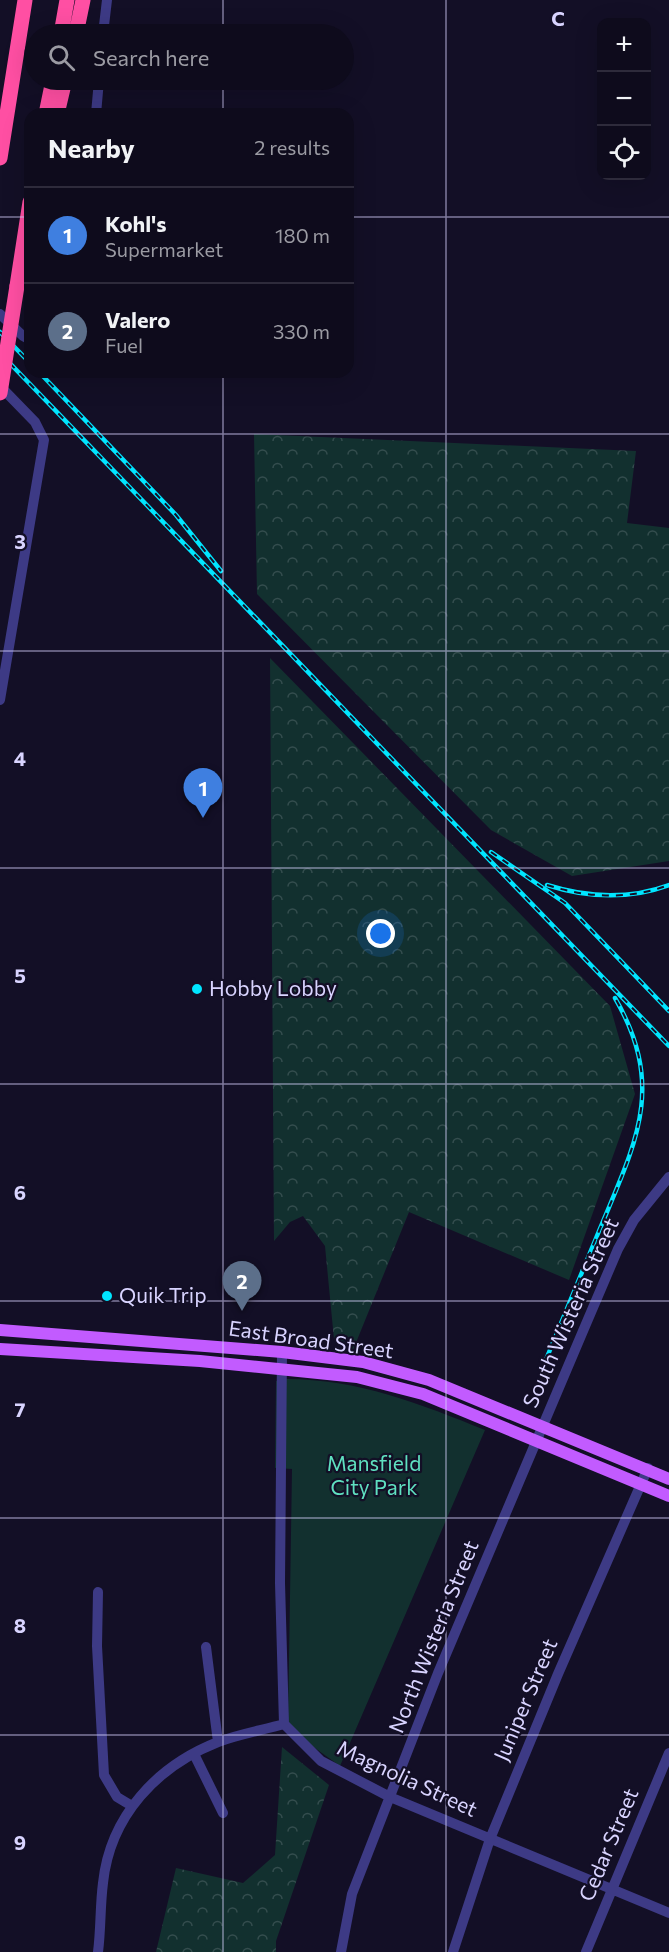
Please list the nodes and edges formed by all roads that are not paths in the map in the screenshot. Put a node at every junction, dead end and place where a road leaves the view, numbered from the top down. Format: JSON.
{"nodes":[{"id":1,"x":26,"y":0,"type":"edge"},
{"id":2,"x":67,"y":0,"type":"edge"},
{"id":3,"x":83,"y":0,"type":"edge"},
{"id":4,"x":106,"y":0,"type":"edge"},
{"id":5,"x":63,"y":24,"type":"edge"},
{"id":6,"x":78,"y":24,"type":"edge"},
{"id":7,"x":104,"y":24,"type":"edge"},
{"id":8,"x":51,"y":90,"type":"edge"},
{"id":9,"x":63,"y":90,"type":"edge"},
{"id":10,"x":98,"y":90,"type":"edge"},
{"id":11,"x":47,"y":108,"type":"edge"},
{"id":12,"x":58,"y":108,"type":"edge"},
{"id":13,"x":97,"y":108,"type":"edge"},
{"id":14,"x":0,"y":158,"type":"edge"},
{"id":15,"x":24,"y":240,"type":"edge"},
{"id":16,"x":0,"y":314,"type":"edge"},
{"id":17,"x":24,"y":336,"type":"edge"},
{"id":18,"x":0,"y":386,"type":"edge"},
{"id":19,"x":0,"y":393,"type":"edge"},
{"id":20,"x":0,"y":700,"type":"edge"},
{"id":21,"x":669,"y":1177,"type":"edge"},
{"id":22,"x":0,"y":1330,"type":"edge"},
{"id":23,"x":60,"y":1333,"type":"junction"},
{"id":24,"x":201,"y":1346,"type":"junction"},
{"id":25,"x":0,"y":1349,"type":"edge"},
{"id":26,"x":282,"y":1352,"type":"junction"},
{"id":27,"x":58,"y":1353,"type":"junction"},
{"id":28,"x":200,"y":1361,"type":"junction"},
{"id":29,"x":363,"y":1362,"type":"junction"},
{"id":30,"x":281,"y":1368,"type":"junction"},
{"id":31,"x":357,"y":1377,"type":"junction"},
{"id":32,"x":429,"y":1380,"type":"junction"},
{"id":33,"x":423,"y":1394,"type":"junction"},
{"id":34,"x":542,"y":1427,"type":"junction"},
{"id":35,"x":536,"y":1441,"type":"junction"},
{"id":36,"x":648,"y":1468,"type":"junction"},
{"id":37,"x":669,"y":1479,"type":"edge"},
{"id":38,"x":641,"y":1484,"type":"junction"},
{"id":39,"x":669,"y":1496,"type":"edge"},
{"id":40,"x":98,"y":1592,"type":"dead end"},
{"id":41,"x":206,"y":1647,"type":"dead end"},
{"id":42,"x":284,"y":1724,"type":"junction"},
{"id":43,"x":219,"y":1742,"type":"junction"},
{"id":44,"x":669,"y":1753,"type":"edge"},
{"id":45,"x":194,"y":1754,"type":"junction"},
{"id":46,"x":390,"y":1797,"type":"junction"},
{"id":47,"x":132,"y":1806,"type":"junction"},
{"id":48,"x":223,"y":1813,"type":"dead end"},
{"id":49,"x":490,"y":1839,"type":"junction"},
{"id":50,"x":611,"y":1889,"type":"junction"},
{"id":51,"x":669,"y":1913,"type":"edge"},
{"id":52,"x":99,"y":1952,"type":"edge"},
{"id":53,"x":340,"y":1952,"type":"edge"},
{"id":54,"x":453,"y":1952,"type":"edge"},
{"id":55,"x":586,"y":1952,"type":"edge"}],
"edges":[{"from":1,"to":14,"type":"highway"},
{"from":2,"to":5,"type":"highway"},
{"from":3,"to":6,"type":"highway"},
{"from":4,"to":7,"type":"street"},
{"from":8,"to":11,"type":"highway"},
{"from":9,"to":12,"type":"highway"},
{"from":10,"to":13,"type":"street"},
{"from":15,"to":19,"type":"highway","bridge":true},
{"from":16,"to":17,"type":"street"},
{"from":18,"to":20,"type":"street"},
{"from":21,"to":34,"type":"street","name":"South Wisteria Street"},
{"from":22,"to":23,"type":"main road","name":"East Broad Street"},
{"from":23,"to":24,"type":"main road","name":"East Broad Street"},
{"from":23,"to":27,"type":"main road"},
{"from":24,"to":26,"type":"main road","name":"East Broad Street"},
{"from":24,"to":28,"type":"main road"},
{"from":25,"to":27,"type":"main road","name":"East Broad Street"},
{"from":26,"to":29,"type":"main road","name":"East Broad Street"},
{"from":26,"to":30,"type":"street"},
{"from":27,"to":28,"type":"main road","name":"East Broad Street"},
{"from":28,"to":30,"type":"main road","name":"East Broad Street"},
{"from":29,"to":31,"type":"main road"},
{"from":29,"to":32,"type":"main road","name":"East Broad Street"},
{"from":30,"to":31,"type":"main road","name":"East Broad Street"},
{"from":30,"to":42,"type":"street"},
{"from":31,"to":33,"type":"main road","name":"East Broad Street"},
{"from":32,"to":33,"type":"main road"},
{"from":32,"to":34,"type":"main road","name":"East Broad Street"},
{"from":33,"to":35,"type":"main road","name":"East Broad Street"},
{"from":34,"to":35,"type":"street","name":"South Wisteria Street"},
{"from":34,"to":36,"type":"main road","name":"East Broad Street"},
{"from":35,"to":38,"type":"main road","name":"East Broad Street"},
{"from":35,"to":46,"type":"street","name":"North Wisteria Street"},
{"from":36,"to":37,"type":"main road","name":"East Broad Street"},
{"from":36,"to":38,"type":"street","name":"Juniper Street"},
{"from":38,"to":39,"type":"main road","name":"East Broad Street"},
{"from":38,"to":49,"type":"street","name":"Juniper Street"},
{"from":40,"to":47,"type":"street"},
{"from":41,"to":43,"type":"street"},
{"from":42,"to":43,"type":"street"},
{"from":42,"to":46,"type":"street","name":"Magnolia Street"},
{"from":43,"to":45,"type":"street"},
{"from":44,"to":50,"type":"street","name":"Cedar Street"},
{"from":45,"to":47,"type":"street"},
{"from":45,"to":48,"type":"street"},
{"from":46,"to":49,"type":"street","name":"Magnolia Street"},
{"from":46,"to":53,"type":"street","name":"North Wisteria Street"},
{"from":47,"to":52,"type":"street"},
{"from":49,"to":50,"type":"street","name":"Magnolia Street"},
{"from":49,"to":54,"type":"street","name":"Juniper Street"},
{"from":50,"to":51,"type":"street","name":"Magnolia Street"},
{"from":50,"to":55,"type":"street","name":"Cedar Street"}]}
